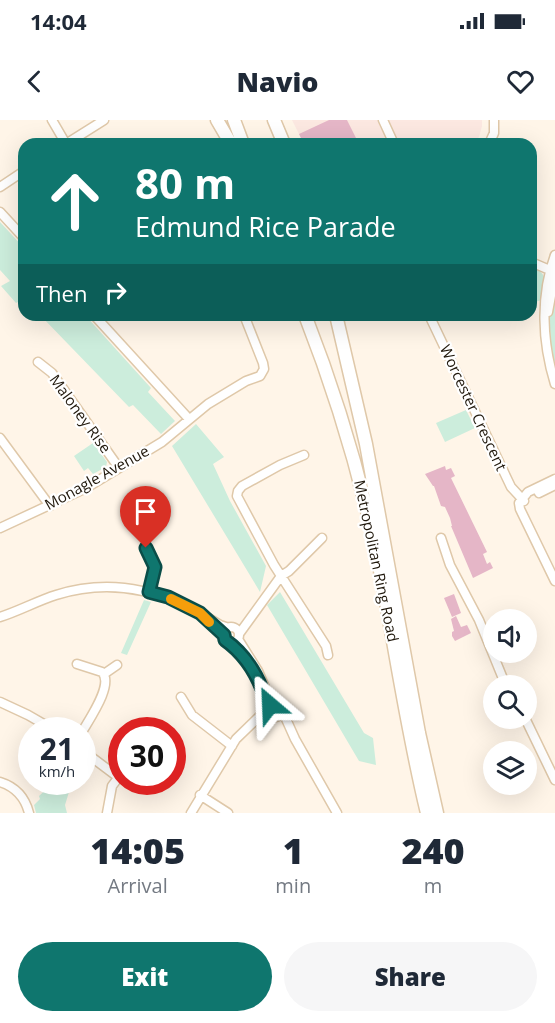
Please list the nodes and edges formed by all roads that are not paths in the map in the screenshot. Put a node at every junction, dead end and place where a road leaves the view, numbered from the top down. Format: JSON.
{"nodes":[{"id":1,"x":52,"y":120,"type":"edge"},
{"id":2,"x":104,"y":120,"type":"edge"},
{"id":3,"x":217,"y":120,"type":"edge"},
{"id":4,"x":234,"y":120,"type":"edge"},
{"id":5,"x":274,"y":120,"type":"edge"},
{"id":6,"x":383,"y":120,"type":"edge"},
{"id":7,"x":494,"y":120,"type":"edge"},
{"id":8,"x":62,"y":138,"type":"edge"},
{"id":9,"x":76,"y":138,"type":"edge"},
{"id":10,"x":228,"y":138,"type":"edge"},
{"id":11,"x":241,"y":138,"type":"edge"},
{"id":12,"x":282,"y":138,"type":"edge"},
{"id":13,"x":391,"y":138,"type":"edge"},
{"id":14,"x":492,"y":138,"type":"edge"},
{"id":15,"x":18,"y":175,"type":"edge"},
{"id":16,"x":0,"y":187,"type":"edge"},
{"id":17,"x":0,"y":212,"type":"edge"},
{"id":18,"x":18,"y":232,"type":"edge"},
{"id":19,"x":555,"y":255,"type":"edge"},
{"id":20,"x":537,"y":264,"type":"edge"},
{"id":21,"x":553,"y":269,"type":"edge"},
{"id":22,"x":103,"y":321,"type":"edge"},
{"id":23,"x":246,"y":321,"type":"edge"},
{"id":24,"x":307,"y":321,"type":"edge"},
{"id":25,"x":337,"y":321,"type":"edge"},
{"id":26,"x":432,"y":321,"type":"edge"},
{"id":27,"x":38,"y":362,"type":"dead end"},
{"id":28,"x":555,"y":384,"type":"edge"},
{"id":29,"x":189,"y":419,"type":"junction"},
{"id":30,"x":0,"y":438,"type":"edge"},
{"id":31,"x":304,"y":455,"type":"dead end"},
{"id":32,"x":119,"y":468,"type":"junction"},
{"id":33,"x":555,"y":479,"type":"edge"},
{"id":34,"x":555,"y":485,"type":"edge"},
{"id":35,"x":523,"y":500,"type":"junction"},
{"id":36,"x":50,"y":506,"type":"junction"},
{"id":37,"x":0,"y":528,"type":"edge"},
{"id":38,"x":322,"y":537,"type":"dead end"},
{"id":39,"x":441,"y":538,"type":"dead end"},
{"id":40,"x":146,"y":548,"type":"dead end"},
{"id":41,"x":283,"y":580,"type":"junction"},
{"id":42,"x":555,"y":581,"type":"edge"},
{"id":43,"x":149,"y":592,"type":"junction"},
{"id":44,"x":0,"y":617,"type":"edge"},
{"id":45,"x":232,"y":634,"type":"junction"},
{"id":46,"x":328,"y":655,"type":"dead end"},
{"id":47,"x":77,"y":664,"type":"dead end"},
{"id":48,"x":117,"y":665,"type":"dead end"},
{"id":49,"x":104,"y":674,"type":"junction"},
{"id":50,"x":502,"y":675,"type":"edge"},
{"id":51,"x":181,"y":697,"type":"dead end"},
{"id":52,"x":0,"y":702,"type":"edge"},
{"id":53,"x":273,"y":710,"type":"junction"},
{"id":54,"x":31,"y":717,"type":"edge"},
{"id":55,"x":90,"y":717,"type":"edge"},
{"id":56,"x":530,"y":729,"type":"edge"},
{"id":57,"x":232,"y":746,"type":"junction"},
{"id":58,"x":555,"y":780,"type":"edge"},
{"id":59,"x":0,"y":782,"type":"edge"},
{"id":60,"x":110,"y":795,"type":"edge"},
{"id":61,"x":200,"y":795,"type":"junction"},
{"id":62,"x":29,"y":813,"type":"edge"},
{"id":63,"x":107,"y":813,"type":"edge"},
{"id":64,"x":191,"y":813,"type":"edge"},
{"id":65,"x":228,"y":813,"type":"edge"},
{"id":66,"x":337,"y":813,"type":"edge"},
{"id":67,"x":427,"y":813,"type":"edge"},
{"id":68,"x":437,"y":813,"type":"edge"}],
"edges":[{"from":1,"to":8,"type":"street"},
{"from":2,"to":9,"type":"street"},
{"from":3,"to":10,"type":"highway"},
{"from":4,"to":11,"type":"highway"},
{"from":5,"to":12,"type":"highway"},
{"from":6,"to":13,"type":"street"},
{"from":7,"to":14,"type":"street"},
{"from":15,"to":16,"type":"street"},
{"from":17,"to":18,"type":"street"},
{"from":19,"to":21,"type":"street"},
{"from":20,"to":21,"type":"street"},
{"from":21,"to":28,"type":"street"},
{"from":22,"to":29,"type":"street"},
{"from":23,"to":29,"type":"street","name":"Monagle Avenue"},
{"from":24,"to":67,"type":"highway","name":"Metropolitan Ring Road"},
{"from":25,"to":68,"type":"highway","name":"Metropolitan Ring Road"},
{"from":26,"to":35,"type":"street","name":"Worcester Crescent"},
{"from":27,"to":32,"type":"street","name":"Maloney Rise"},
{"from":29,"to":32,"type":"street","name":"Monagle Avenue"},
{"from":30,"to":36,"type":"street"},
{"from":31,"to":41,"type":"street"},
{"from":32,"to":36,"type":"street","name":"Monagle Avenue"},
{"from":33,"to":35,"type":"street"},
{"from":34,"to":35,"type":"street"},
{"from":35,"to":42,"type":"street"},
{"from":36,"to":37,"type":"street","name":"Monagle Avenue"},
{"from":38,"to":41,"type":"street"},
{"from":39,"to":50,"type":"street"},
{"from":40,"to":43,"type":"street"},
{"from":41,"to":45,"type":"street"},
{"from":41,"to":46,"type":"street"},
{"from":43,"to":44,"type":"street"},
{"from":43,"to":45,"type":"street"},
{"from":45,"to":53,"type":"street"},
{"from":47,"to":49,"type":"street"},
{"from":48,"to":49,"type":"street"},
{"from":49,"to":55,"type":"street"},
{"from":51,"to":57,"type":"street"},
{"from":52,"to":54,"type":"street"},
{"from":53,"to":57,"type":"street"},
{"from":53,"to":66,"type":"street"},
{"from":56,"to":58,"type":"street"},
{"from":57,"to":61,"type":"street"},
{"from":59,"to":62,"type":"street"},
{"from":60,"to":63,"type":"street"},
{"from":61,"to":64,"type":"street"},
{"from":61,"to":65,"type":"street"}]}
